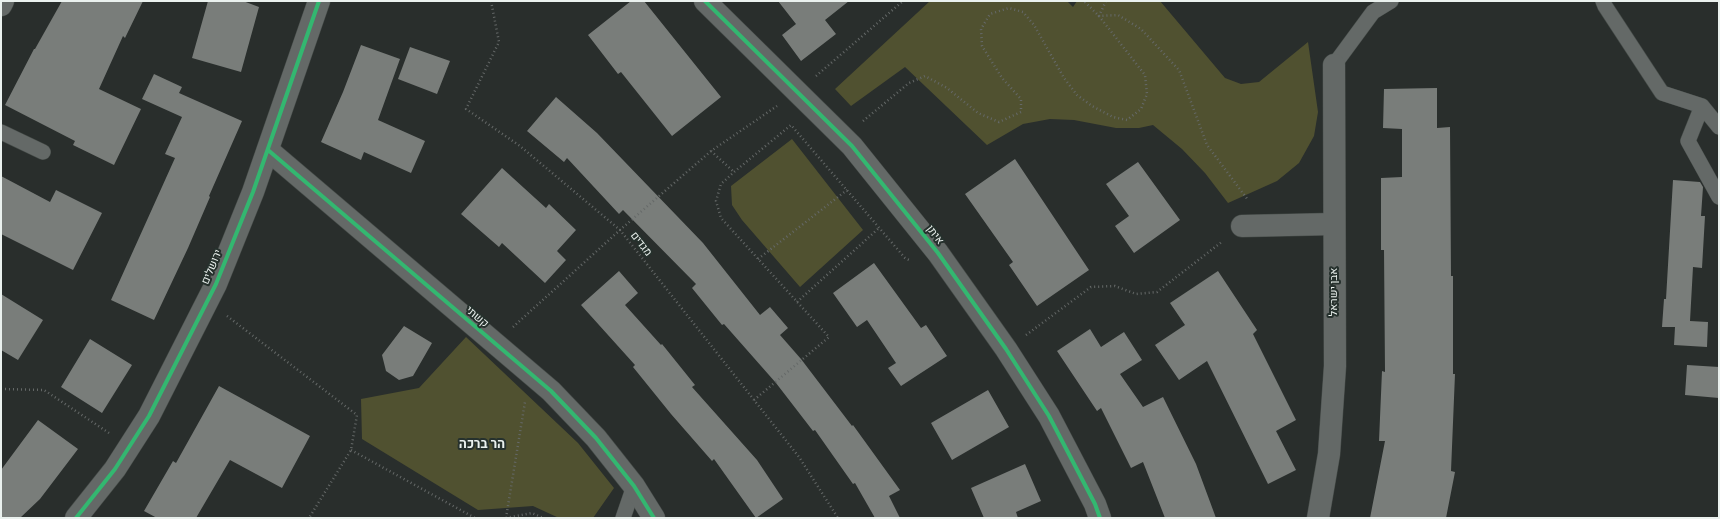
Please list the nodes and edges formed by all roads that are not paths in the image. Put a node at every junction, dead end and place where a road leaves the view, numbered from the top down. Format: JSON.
{"nodes":[{"id":1,"x":3,"y":1,"type":"edge"},
{"id":2,"x":319,"y":1,"type":"edge"},
{"id":3,"x":706,"y":1,"type":"edge"},
{"id":4,"x":1391,"y":1,"type":"edge"},
{"id":5,"x":1603,"y":1,"type":"edge"},
{"id":6,"x":1,"y":6,"type":"edge"},
{"id":7,"x":1334,"y":65,"type":"joint"},
{"id":8,"x":1702,"y":106,"type":"junction"},
{"id":9,"x":1719,"y":127,"type":"edge"},
{"id":10,"x":1,"y":132,"type":"edge"},
{"id":11,"x":268,"y":150,"type":"junction"},
{"id":12,"x":43,"y":152,"type":"dead end"},
{"id":13,"x":1719,"y":197,"type":"edge"},
{"id":14,"x":1334,"y":224,"type":"junction"},
{"id":15,"x":1242,"y":226,"type":"road end"},
{"id":16,"x":634,"y":486,"type":"junction"},
{"id":17,"x":76,"y":518,"type":"edge"},
{"id":18,"x":623,"y":518,"type":"edge"},
{"id":19,"x":654,"y":518,"type":"edge"},
{"id":20,"x":1100,"y":518,"type":"edge"},
{"id":21,"x":1318,"y":518,"type":"edge"}],
"edges":[{"from":1,"to":6,"type":"street"},
{"from":2,"to":11,"type":"street","name":"ירושלים"},
{"from":3,"to":20,"type":"street","name":"איתן"},
{"from":4,"to":7,"type":"lane"},
{"from":5,"to":8,"type":"lane"},
{"from":7,"to":14,"type":"street","name":"אבן ישראל"},
{"from":8,"to":9,"type":"lane"},
{"from":8,"to":13,"type":"lane"},
{"from":10,"to":12,"type":"lane"},
{"from":11,"to":16,"type":"street","name":"קשתי"},
{"from":11,"to":17,"type":"street","name":"ירושלים"},
{"from":14,"to":15,"type":"street"},
{"from":14,"to":21,"type":"street","name":"אבן ישראל"},
{"from":16,"to":18,"type":"lane"},
{"from":16,"to":19,"type":"street","name":"קשתי"}]}
